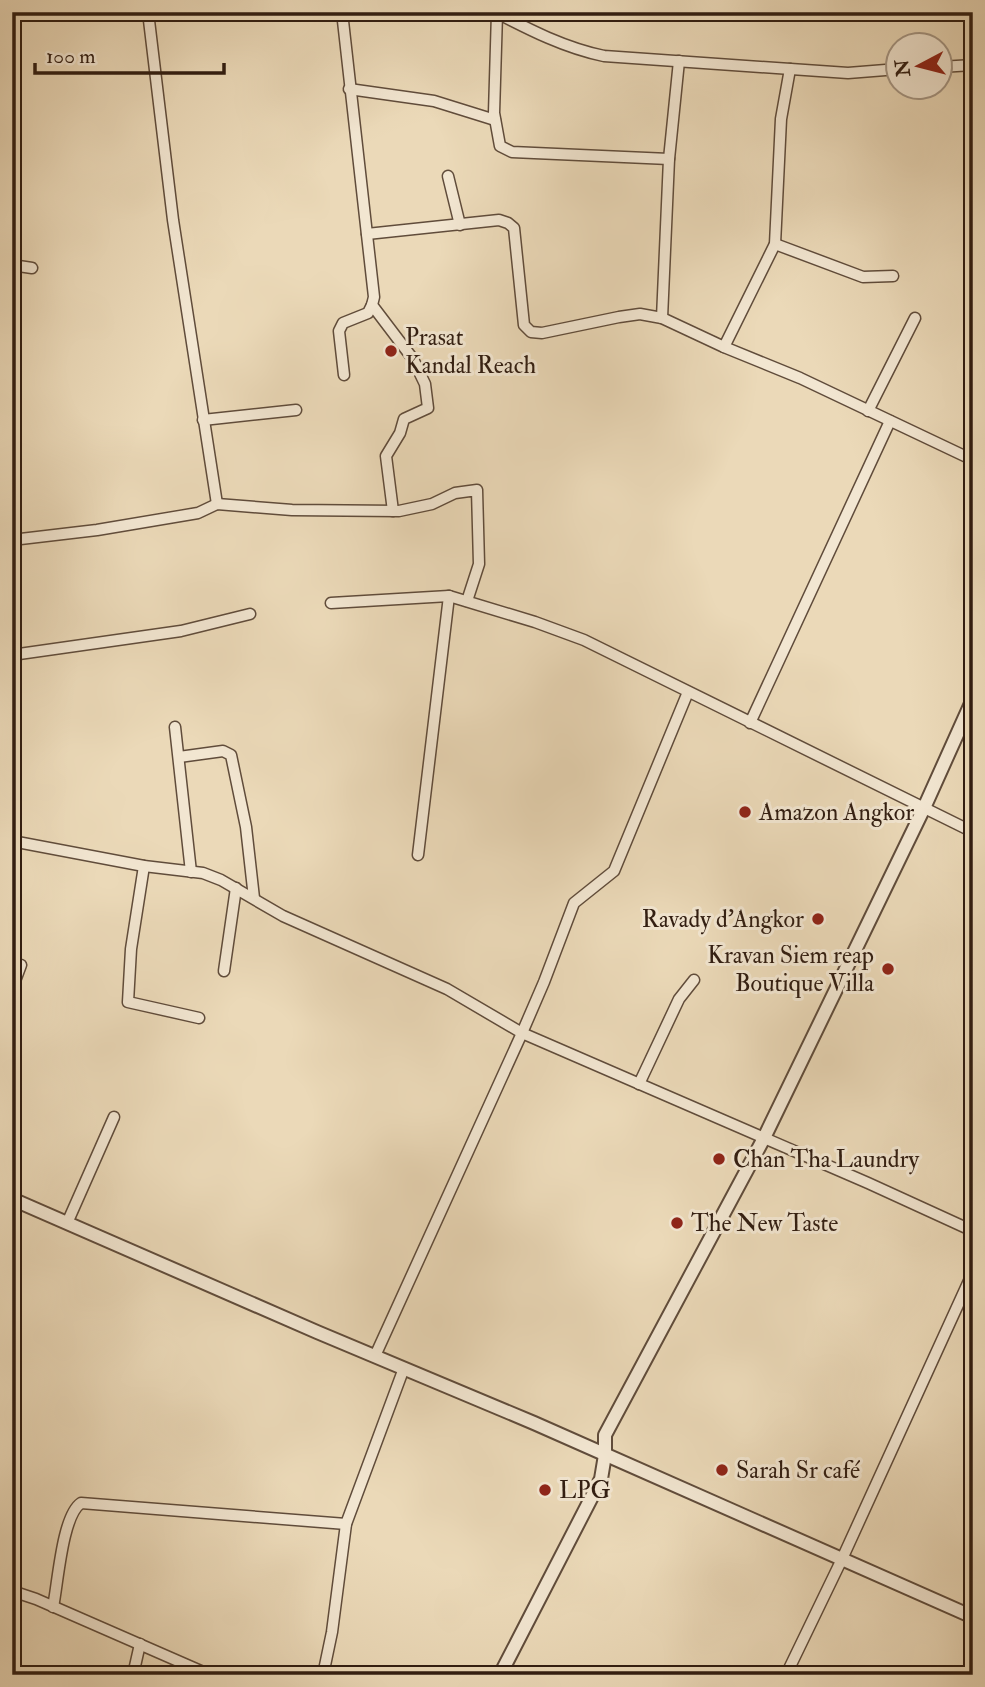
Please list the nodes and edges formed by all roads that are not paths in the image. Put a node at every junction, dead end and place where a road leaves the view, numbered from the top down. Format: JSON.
{"nodes":[{"id":1,"x":148,"y":12,"type":"edge"},
{"id":2,"x":342,"y":12,"type":"edge"},
{"id":3,"x":496,"y":13,"type":"edge"},
{"id":4,"x":679,"y":61,"type":"junction"},
{"id":5,"x":973,"y":65,"type":"edge"},
{"id":6,"x":954,"y":66,"type":"edge"},
{"id":7,"x":790,"y":69,"type":"junction"},
{"id":8,"x":884,"y":70,"type":"edge"},
{"id":9,"x":349,"y":89,"type":"junction"},
{"id":10,"x":495,"y":120,"type":"junction"},
{"id":11,"x":668,"y":159,"type":"junction"},
{"id":12,"x":448,"y":176,"type":"dead end"},
{"id":13,"x":460,"y":225,"type":"junction"},
{"id":14,"x":367,"y":234,"type":"junction"},
{"id":15,"x":775,"y":244,"type":"junction"},
{"id":16,"x":12,"y":265,"type":"edge"},
{"id":17,"x":32,"y":268,"type":"dead end"},
{"id":18,"x":893,"y":276,"type":"dead end"},
{"id":19,"x":372,"y":305,"type":"junction"},
{"id":20,"x":662,"y":318,"type":"junction"},
{"id":21,"x":915,"y":318,"type":"dead end"},
{"id":22,"x":724,"y":347,"type":"junction"},
{"id":23,"x":344,"y":375,"type":"dead end"},
{"id":24,"x":296,"y":410,"type":"dead end"},
{"id":25,"x":868,"y":411,"type":"junction"},
{"id":26,"x":202,"y":420,"type":"junction"},
{"id":27,"x":890,"y":421,"type":"junction"},
{"id":28,"x":973,"y":460,"type":"edge"},
{"id":29,"x":217,"y":504,"type":"junction"},
{"id":30,"x":393,"y":511,"type":"junction"},
{"id":31,"x":12,"y":540,"type":"edge"},
{"id":32,"x":449,"y":596,"type":"junction"},
{"id":33,"x":467,"y":601,"type":"junction"},
{"id":34,"x":331,"y":603,"type":"dead end"},
{"id":35,"x":250,"y":614,"type":"dead end"},
{"id":36,"x":12,"y":655,"type":"edge"},
{"id":37,"x":688,"y":692,"type":"junction"},
{"id":38,"x":973,"y":699,"type":"edge"},
{"id":39,"x":750,"y":723,"type":"junction"},
{"id":40,"x":176,"y":727,"type":"dead end"},
{"id":41,"x":179,"y":757,"type":"junction"},
{"id":42,"x":924,"y":808,"type":"junction"},
{"id":43,"x":973,"y":832,"type":"edge"},
{"id":44,"x":12,"y":841,"type":"edge"},
{"id":45,"x":418,"y":855,"type":"dead end"},
{"id":46,"x":144,"y":866,"type":"junction"},
{"id":47,"x":191,"y":872,"type":"junction"},
{"id":48,"x":236,"y":888,"type":"junction"},
{"id":49,"x":254,"y":898,"type":"junction"},
{"id":50,"x":21,"y":965,"type":"dead end"},
{"id":51,"x":224,"y":971,"type":"dead end"},
{"id":52,"x":694,"y":980,"type":"dead end"},
{"id":53,"x":12,"y":989,"type":"edge"},
{"id":54,"x":199,"y":1018,"type":"dead end"},
{"id":55,"x":522,"y":1033,"type":"junction"},
{"id":56,"x":639,"y":1084,"type":"junction"},
{"id":57,"x":114,"y":1117,"type":"dead end"},
{"id":58,"x":764,"y":1138,"type":"junction"},
{"id":59,"x":12,"y":1199,"type":"edge"},
{"id":60,"x":68,"y":1221,"type":"junction"},
{"id":61,"x":973,"y":1231,"type":"edge"},
{"id":62,"x":973,"y":1272,"type":"edge"},
{"id":63,"x":375,"y":1356,"type":"junction"},
{"id":64,"x":404,"y":1368,"type":"junction"},
{"id":65,"x":605,"y":1455,"type":"junction"},
{"id":66,"x":346,"y":1524,"type":"junction"},
{"id":67,"x":842,"y":1559,"type":"junction"},
{"id":68,"x":12,"y":1591,"type":"edge"},
{"id":69,"x":53,"y":1607,"type":"junction"},
{"id":70,"x":973,"y":1617,"type":"edge"},
{"id":71,"x":140,"y":1644,"type":"junction"},
{"id":72,"x":133,"y":1675,"type":"edge"},
{"id":73,"x":210,"y":1675,"type":"edge"},
{"id":74,"x":323,"y":1675,"type":"edge"},
{"id":75,"x":500,"y":1675,"type":"edge"},
{"id":76,"x":786,"y":1675,"type":"edge"}],
"edges":[{"from":1,"to":26,"type":"street"},
{"from":2,"to":9,"type":"street"},
{"from":3,"to":4,"type":"street"},
{"from":3,"to":10,"type":"street"},
{"from":4,"to":7,"type":"street"},
{"from":4,"to":11,"type":"street"},
{"from":5,"to":6,"type":"street"},
{"from":7,"to":8,"type":"street"},
{"from":7,"to":15,"type":"street"},
{"from":9,"to":10,"type":"street"},
{"from":9,"to":14,"type":"street"},
{"from":10,"to":11,"type":"street"},
{"from":11,"to":20,"type":"street"},
{"from":12,"to":13,"type":"street"},
{"from":13,"to":14,"type":"street"},
{"from":13,"to":20,"type":"street"},
{"from":14,"to":19,"type":"street"},
{"from":15,"to":18,"type":"street"},
{"from":15,"to":22,"type":"street"},
{"from":16,"to":17,"type":"street"},
{"from":19,"to":23,"type":"street"},
{"from":19,"to":30,"type":"street"},
{"from":20,"to":22,"type":"street"},
{"from":21,"to":25,"type":"street"},
{"from":22,"to":25,"type":"street"},
{"from":24,"to":26,"type":"street"},
{"from":25,"to":27,"type":"street"},
{"from":26,"to":29,"type":"street"},
{"from":27,"to":28,"type":"street"},
{"from":27,"to":39,"type":"street"},
{"from":29,"to":30,"type":"street"},
{"from":29,"to":31,"type":"street"},
{"from":30,"to":33,"type":"street"},
{"from":32,"to":33,"type":"street"},
{"from":32,"to":34,"type":"street"},
{"from":32,"to":45,"type":"street"},
{"from":33,"to":37,"type":"street"},
{"from":35,"to":36,"type":"street"},
{"from":37,"to":39,"type":"street"},
{"from":37,"to":55,"type":"street"},
{"from":38,"to":42,"type":"street"},
{"from":39,"to":42,"type":"street"},
{"from":40,"to":41,"type":"street"},
{"from":41,"to":47,"type":"street"},
{"from":41,"to":49,"type":"street"},
{"from":42,"to":43,"type":"street"},
{"from":42,"to":58,"type":"street"},
{"from":44,"to":46,"type":"street"},
{"from":46,"to":47,"type":"street"},
{"from":46,"to":54,"type":"street"},
{"from":47,"to":48,"type":"street"},
{"from":48,"to":49,"type":"street"},
{"from":48,"to":51,"type":"street"},
{"from":49,"to":55,"type":"street"},
{"from":50,"to":53,"type":"street"},
{"from":52,"to":56,"type":"street"},
{"from":55,"to":56,"type":"street"},
{"from":55,"to":63,"type":"street"},
{"from":56,"to":58,"type":"street"},
{"from":57,"to":60,"type":"street"},
{"from":58,"to":61,"type":"street"},
{"from":58,"to":65,"type":"street"},
{"from":59,"to":60,"type":"street"},
{"from":60,"to":63,"type":"street"},
{"from":62,"to":67,"type":"street"},
{"from":63,"to":64,"type":"street"},
{"from":64,"to":65,"type":"street"},
{"from":64,"to":66,"type":"street"},
{"from":65,"to":67,"type":"street"},
{"from":65,"to":75,"type":"street"},
{"from":66,"to":69,"type":"street"},
{"from":66,"to":74,"type":"street"},
{"from":67,"to":70,"type":"street"},
{"from":67,"to":76,"type":"street"},
{"from":68,"to":69,"type":"street"},
{"from":69,"to":71,"type":"street"},
{"from":71,"to":72,"type":"street"},
{"from":71,"to":73,"type":"street"}]}
